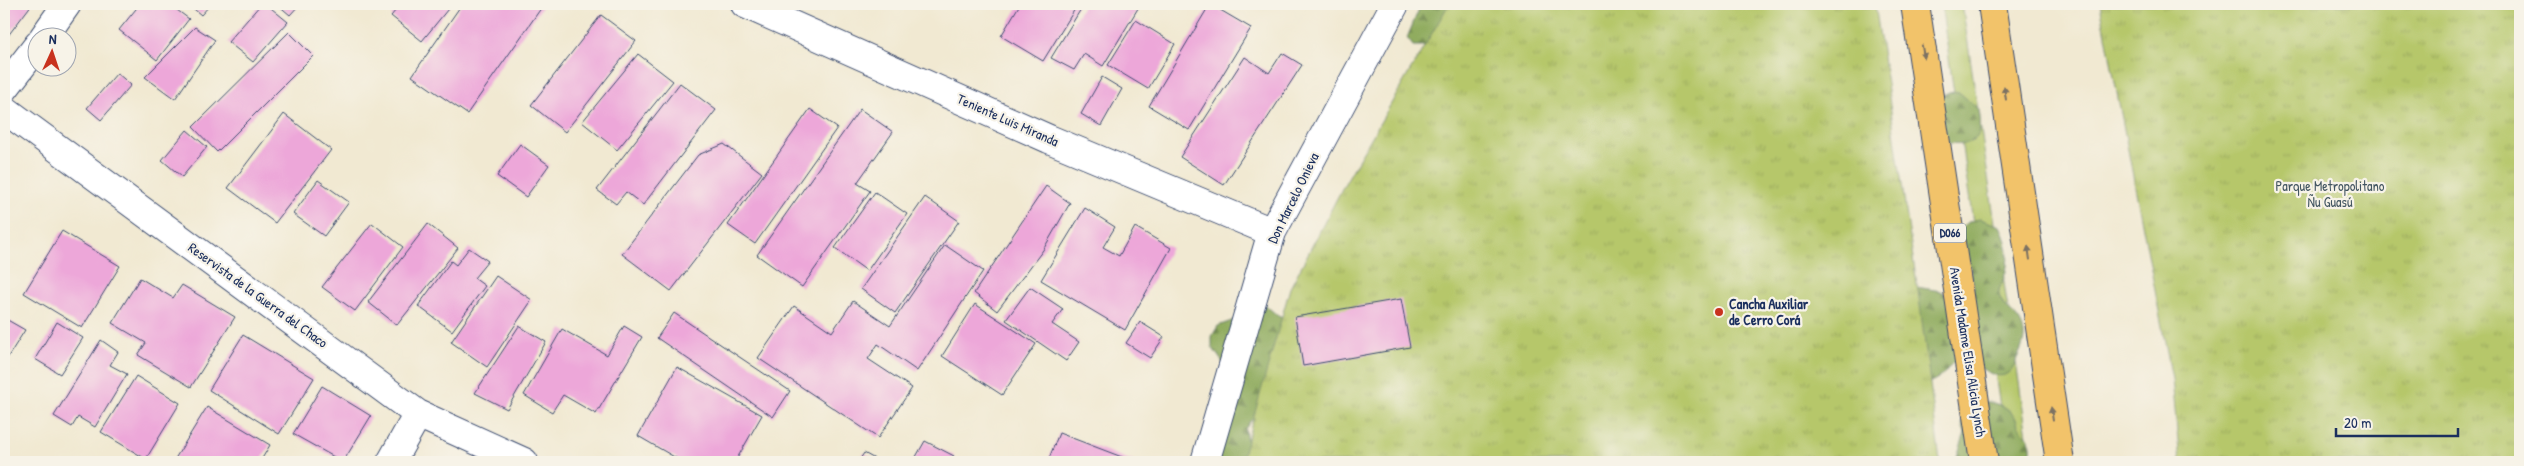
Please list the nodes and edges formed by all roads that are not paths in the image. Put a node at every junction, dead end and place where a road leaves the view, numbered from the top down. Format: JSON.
{"nodes":[{"id":1,"x":67,"y":4,"type":"edge"},
{"id":2,"x":746,"y":4,"type":"edge"},
{"id":3,"x":1394,"y":4,"type":"edge"},
{"id":4,"x":1915,"y":4,"type":"edge"},
{"id":5,"x":1992,"y":4,"type":"edge"},
{"id":6,"x":50,"y":28,"type":"edge"},
{"id":7,"x":28,"y":58,"type":"edge"},
{"id":8,"x":4,"y":89,"type":"edge"},
{"id":9,"x":4,"y":109,"type":"edge"},
{"id":10,"x":1272,"y":232,"type":"junction"},
{"id":11,"x":418,"y":414,"type":"junction"},
{"id":12,"x":391,"y":462,"type":"edge"},
{"id":13,"x":524,"y":462,"type":"edge"},
{"id":14,"x":1205,"y":462,"type":"edge"},
{"id":15,"x":1984,"y":462,"type":"edge"},
{"id":16,"x":2060,"y":462,"type":"edge"}],
"edges":[{"from":1,"to":6,"type":"street"},
{"from":2,"to":10,"type":"street","name":"Teniente Luis Miranda"},
{"from":3,"to":10,"type":"street","name":"Don Marcelo Onieva"},
{"from":4,"to":15,"type":"highway","name":"Avenida Madame Elisa Alicia Lynch","number":"D066","one_way":true},
{"from":16,"to":5,"type":"highway","one_way":true},
{"from":7,"to":8,"type":"street"},
{"from":9,"to":11,"type":"street","name":"Reservista de la Guerra del Chaco"},
{"from":10,"to":14,"type":"street","name":"Don Marcelo Onieva"},
{"from":11,"to":12,"type":"street"},
{"from":11,"to":13,"type":"street","name":"Reservista de la Guerra del Chaco"}]}
